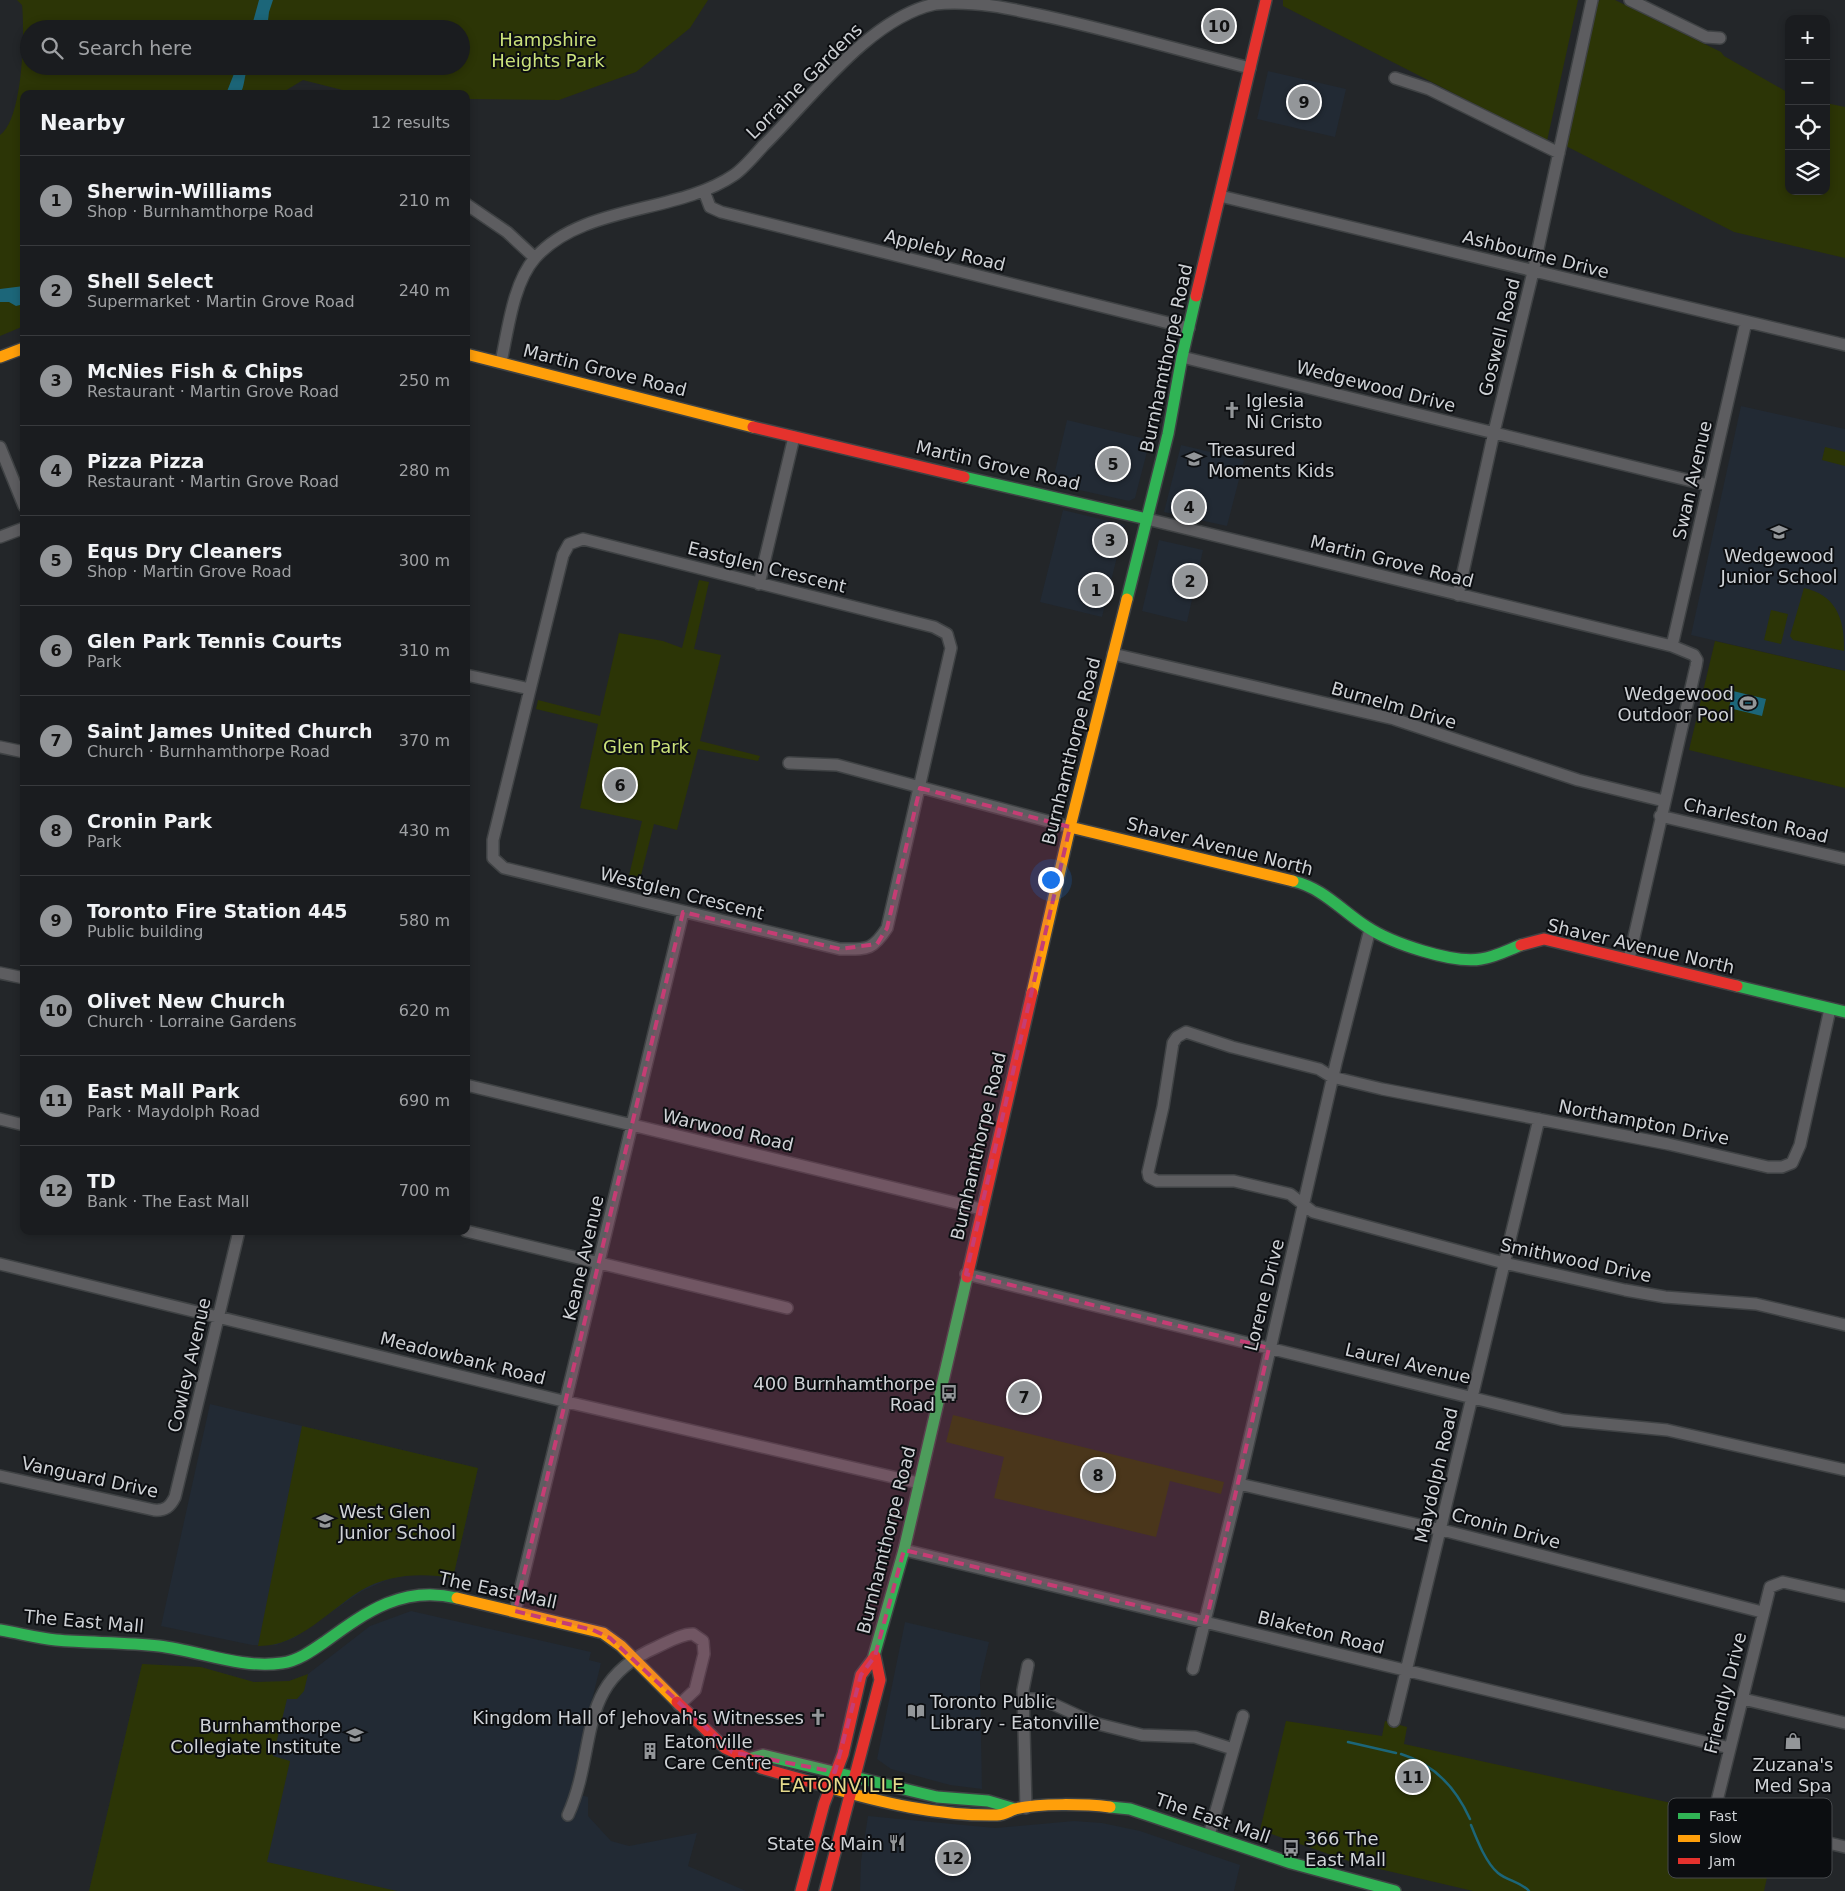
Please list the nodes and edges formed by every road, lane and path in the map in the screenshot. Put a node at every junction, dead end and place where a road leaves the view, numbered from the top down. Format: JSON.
{"nodes":[{"id":1,"x":1266,"y":0,"type":"edge"},
{"id":2,"x":1592,"y":0,"type":"edge"},
{"id":3,"x":1630,"y":0,"type":"edge"},
{"id":4,"x":1720,"y":38,"type":"dead end"},
{"id":5,"x":1250,"y":68,"type":"junction"},
{"id":6,"x":1396,"y":78,"type":"dead end"},
{"id":7,"x":1559,"y":153,"type":"junction"},
{"id":8,"x":704,"y":191,"type":"junction"},
{"id":9,"x":1220,"y":196,"type":"junction"},
{"id":10,"x":470,"y":207,"type":"edge"},
{"id":11,"x":535,"y":258,"type":"junction"},
{"id":12,"x":1533,"y":272,"type":"junction"},
{"id":13,"x":1746,"y":322,"type":"junction"},
{"id":14,"x":1189,"y":328,"type":"junction"},
{"id":15,"x":1845,"y":345,"type":"edge"},
{"id":16,"x":20,"y":350,"type":"edge"},
{"id":17,"x":470,"y":355,"type":"edge"},
{"id":18,"x":1182,"y":357,"type":"junction"},
{"id":19,"x":0,"y":358,"type":"edge"},
{"id":20,"x":501,"y":362,"type":"junction"},
{"id":21,"x":1494,"y":432,"type":"junction"},
{"id":22,"x":794,"y":436,"type":"junction"},
{"id":23,"x":0,"y":447,"type":"edge"},
{"id":24,"x":1708,"y":485,"type":"junction"},
{"id":25,"x":20,"y":496,"type":"edge"},
{"id":26,"x":1147,"y":519,"type":"junction"},
{"id":27,"x":20,"y":530,"type":"edge"},
{"id":28,"x":0,"y":537,"type":"edge"},
{"id":29,"x":759,"y":584,"type":"junction"},
{"id":30,"x":1458,"y":595,"type":"junction"},
{"id":31,"x":1672,"y":646,"type":"junction"},
{"id":32,"x":1113,"y":654,"type":"junction"},
{"id":33,"x":470,"y":676,"type":"edge"},
{"id":34,"x":530,"y":689,"type":"junction"},
{"id":35,"x":0,"y":747,"type":"edge"},
{"id":36,"x":20,"y":751,"type":"edge"},
{"id":37,"x":790,"y":763,"type":"dead end"},
{"id":38,"x":920,"y":788,"type":"junction"},
{"id":39,"x":1664,"y":800,"type":"junction"},
{"id":40,"x":1660,"y":816,"type":"junction"},
{"id":41,"x":1070,"y":827,"type":"junction"},
{"id":42,"x":1845,"y":859,"type":"edge"},
{"id":43,"x":683,"y":912,"type":"junction"},
{"id":44,"x":1370,"y":929,"type":"junction"},
{"id":45,"x":1629,"y":959,"type":"junction"},
{"id":46,"x":0,"y":972,"type":"edge"},
{"id":47,"x":20,"y":977,"type":"edge"},
{"id":48,"x":1830,"y":1009,"type":"junction"},
{"id":49,"x":1845,"y":1012,"type":"edge"},
{"id":50,"x":1332,"y":1077,"type":"junction"},
{"id":51,"x":470,"y":1086,"type":"edge"},
{"id":52,"x":0,"y":1119,"type":"edge"},
{"id":53,"x":1539,"y":1119,"type":"junction"},
{"id":54,"x":20,"y":1124,"type":"edge"},
{"id":55,"x":632,"y":1125,"type":"junction"},
{"id":56,"x":1304,"y":1206,"type":"junction"},
{"id":57,"x":981,"y":1208,"type":"junction"},
{"id":58,"x":470,"y":1232,"type":"edge"},
{"id":59,"x":238,"y":1235,"type":"edge"},
{"id":60,"x":1504,"y":1263,"type":"junction"},
{"id":61,"x":0,"y":1264,"type":"edge"},
{"id":62,"x":599,"y":1264,"type":"junction"},
{"id":63,"x":966,"y":1274,"type":"junction"},
{"id":64,"x":787,"y":1308,"type":"dead end"},
{"id":65,"x":217,"y":1317,"type":"junction"},
{"id":66,"x":1845,"y":1325,"type":"edge"},
{"id":67,"x":1269,"y":1348,"type":"junction"},
{"id":68,"x":1473,"y":1396,"type":"junction"},
{"id":69,"x":567,"y":1402,"type":"junction"},
{"id":70,"x":1845,"y":1470,"type":"edge"},
{"id":71,"x":0,"y":1476,"type":"edge"},
{"id":72,"x":919,"y":1483,"type":"junction"},
{"id":73,"x":1239,"y":1484,"type":"junction"},
{"id":74,"x":170,"y":1505,"type":"joint"},
{"id":75,"x":1442,"y":1530,"type":"junction"},
{"id":76,"x":904,"y":1550,"type":"junction"},
{"id":77,"x":1845,"y":1596,"type":"edge"},
{"id":78,"x":515,"y":1611,"type":"junction"},
{"id":79,"x":1762,"y":1612,"type":"junction"},
{"id":80,"x":1206,"y":1622,"type":"junction"},
{"id":81,"x":0,"y":1630,"type":"edge"},
{"id":82,"x":874,"y":1656,"type":"junction"},
{"id":83,"x":633,"y":1658,"type":"junction"},
{"id":84,"x":1028,"y":1665,"type":"dead end"},
{"id":85,"x":1193,"y":1669,"type":"dead end"},
{"id":86,"x":1407,"y":1671,"type":"junction"},
{"id":87,"x":1025,"y":1699,"type":"junction"},
{"id":88,"x":1742,"y":1699,"type":"junction"},
{"id":89,"x":679,"y":1706,"type":"junction"},
{"id":90,"x":1243,"y":1716,"type":"dead end"},
{"id":91,"x":1394,"y":1721,"type":"dead end"},
{"id":92,"x":1845,"y":1723,"type":"edge"},
{"id":93,"x":1730,"y":1748,"type":"junction"},
{"id":94,"x":1233,"y":1749,"type":"junction"},
{"id":95,"x":752,"y":1758,"type":"junction"},
{"id":96,"x":835,"y":1772,"type":"junction"},
{"id":97,"x":855,"y":1776,"type":"junction"},
{"id":98,"x":830,"y":1787,"type":"junction"},
{"id":99,"x":850,"y":1793,"type":"junction"},
{"id":100,"x":1718,"y":1798,"type":"edge"},
{"id":101,"x":1021,"y":1808,"type":"junction"},
{"id":102,"x":568,"y":1815,"type":"dead end"},
{"id":103,"x":1209,"y":1835,"type":"junction"},
{"id":104,"x":1832,"y":1843,"type":"edge"},
{"id":105,"x":1845,"y":1846,"type":"edge"},
{"id":106,"x":801,"y":1891,"type":"edge"},
{"id":107,"x":825,"y":1891,"type":"edge"},
{"id":108,"x":1395,"y":1891,"type":"edge"}],
"edges":[{"from":1,"to":5,"type":"main road","name":"Burnhamthorpe Road"},
{"from":2,"to":7,"type":"street","name":"Goswell Road"},
{"from":3,"to":4,"type":"street"},
{"from":5,"to":8,"type":"street","name":"Lorraine Gardens"},
{"from":5,"to":9,"type":"main road","name":"Burnhamthorpe Road"},
{"from":6,"to":7,"type":"street"},
{"from":7,"to":12,"type":"street","name":"Goswell Road"},
{"from":8,"to":11,"type":"street","name":"Lorraine Gardens"},
{"from":8,"to":14,"type":"street","name":"Appleby Road"},
{"from":9,"to":12,"type":"street","name":"Ashbourne Drive"},
{"from":9,"to":14,"type":"main road","name":"Burnhamthorpe Road"},
{"from":10,"to":11,"type":"street"},
{"from":11,"to":20,"type":"street","name":"Lorraine Gardens"},
{"from":12,"to":13,"type":"street","name":"Ashbourne Drive"},
{"from":12,"to":21,"type":"street","name":"Goswell Road"},
{"from":13,"to":15,"type":"street","name":"Ashbourne Drive"},
{"from":13,"to":24,"type":"street","name":"Swan Avenue"},
{"from":14,"to":18,"type":"main road","name":"Burnhamthorpe Road"},
{"from":16,"to":19,"type":"main road"},
{"from":17,"to":20,"type":"main road","name":"Martin Grove Road"},
{"from":18,"to":21,"type":"street","name":"Wedgewood Drive"},
{"from":18,"to":26,"type":"main road","name":"Burnhamthorpe Road"},
{"from":20,"to":22,"type":"main road","name":"Martin Grove Road"},
{"from":21,"to":24,"type":"street","name":"Wedgewood Drive"},
{"from":21,"to":30,"type":"street","name":"Goswell Road"},
{"from":22,"to":26,"type":"main road","name":"Martin Grove Road"},
{"from":22,"to":29,"type":"street"},
{"from":23,"to":25,"type":"street"},
{"from":24,"to":31,"type":"street","name":"Swan Avenue"},
{"from":26,"to":30,"type":"street","name":"Martin Grove Road"},
{"from":26,"to":32,"type":"main road","name":"Burnhamthorpe Road"},
{"from":27,"to":28,"type":"street"},
{"from":29,"to":34,"type":"street","name":"Eastglen Crescent"},
{"from":29,"to":38,"type":"street","name":"Eastglen Crescent"},
{"from":30,"to":31,"type":"street","name":"Martin Grove Road"},
{"from":31,"to":39,"type":"street","name":"Martin Grove Road"},
{"from":32,"to":39,"type":"street","name":"Burnelm Drive"},
{"from":32,"to":41,"type":"main road","name":"Burnhamthorpe Road"},
{"from":33,"to":34,"type":"street"},
{"from":34,"to":43,"type":"street","name":"Westglen Crescent"},
{"from":35,"to":36,"type":"street"},
{"from":37,"to":38,"type":"street","name":"Shaver Avenue North"},
{"from":38,"to":41,"type":"street","name":"Shaver Avenue North"},
{"from":38,"to":43,"type":"street","name":"Westglen Crescent"},
{"from":39,"to":40,"type":"street"},
{"from":40,"to":42,"type":"street","name":"Charleston Road"},
{"from":40,"to":45,"type":"street"},
{"from":41,"to":44,"type":"main road","name":"Shaver Avenue North"},
{"from":41,"to":57,"type":"main road","name":"Burnhamthorpe Road"},
{"from":43,"to":55,"type":"street","name":"Keane Avenue"},
{"from":44,"to":45,"type":"main road","name":"Shaver Avenue North"},
{"from":44,"to":50,"type":"street","name":"Lorene Drive"},
{"from":45,"to":48,"type":"main road","name":"Shaver Avenue North"},
{"from":46,"to":47,"type":"street"},
{"from":48,"to":49,"type":"main road","name":"Shaver Avenue North"},
{"from":48,"to":53,"type":"street","name":"Northampton Drive"},
{"from":50,"to":53,"type":"street","name":"Northampton Drive"},
{"from":50,"to":56,"type":"street","name":"Lorene Drive"},
{"from":50,"to":56,"type":"street","name":"Northampton Drive"},
{"from":51,"to":55,"type":"street","name":"Warwood Road"},
{"from":52,"to":54,"type":"street"},
{"from":53,"to":60,"type":"street","name":"Maydolph Road"},
{"from":55,"to":57,"type":"street","name":"Warwood Road"},
{"from":55,"to":62,"type":"street","name":"Keane Avenue"},
{"from":56,"to":60,"type":"street","name":"Smithwood Drive"},
{"from":56,"to":67,"type":"street","name":"Lorene Drive"},
{"from":57,"to":63,"type":"main road","name":"Burnhamthorpe Road"},
{"from":58,"to":62,"type":"street"},
{"from":59,"to":65,"type":"street","name":"Cowley Avenue"},
{"from":60,"to":66,"type":"street","name":"Smithwood Drive"},
{"from":60,"to":68,"type":"street","name":"Maydolph Road"},
{"from":61,"to":65,"type":"street","name":"Meadowbank Road"},
{"from":62,"to":64,"type":"street"},
{"from":62,"to":69,"type":"street","name":"Keane Avenue"},
{"from":63,"to":67,"type":"street","name":"Laurel Avenue"},
{"from":63,"to":72,"type":"main road","name":"Burnhamthorpe Road"},
{"from":65,"to":69,"type":"street","name":"Meadowbank Road"},
{"from":65,"to":74,"type":"street","name":"Cowley Avenue"},
{"from":67,"to":68,"type":"street","name":"Laurel Avenue"},
{"from":67,"to":73,"type":"street","name":"Lorene Drive"},
{"from":68,"to":70,"type":"street","name":"Laurel Avenue"},
{"from":68,"to":75,"type":"street","name":"Maydolph Road"},
{"from":69,"to":72,"type":"street","name":"Meadowbank Road"},
{"from":69,"to":78,"type":"street","name":"Keane Avenue"},
{"from":71,"to":74,"type":"street","name":"Vanguard Drive"},
{"from":72,"to":76,"type":"main road","name":"Burnhamthorpe Road"},
{"from":73,"to":75,"type":"street","name":"Cronin Drive"},
{"from":73,"to":80,"type":"street","name":"Lorene Drive"},
{"from":75,"to":79,"type":"street","name":"Cronin Drive"},
{"from":75,"to":86,"type":"street","name":"Maydolph Road"},
{"from":76,"to":80,"type":"street","name":"Blaketon Road"},
{"from":76,"to":82,"type":"main road","name":"Burnhamthorpe Road"},
{"from":77,"to":79,"type":"street","name":"Friendly Drive"},
{"from":78,"to":81,"type":"main road","name":"The East Mall"},
{"from":78,"to":83,"type":"main road","name":"The East Mall"},
{"from":79,"to":88,"type":"street","name":"Friendly Drive"},
{"from":80,"to":85,"type":"street","name":"Lorene Drive"},
{"from":80,"to":86,"type":"street","name":"Blaketon Road"},
{"from":82,"to":96,"type":"main road","name":"Burnhamthorpe Road"},
{"from":82,"to":97,"type":"main road","name":"Burnhamthorpe Road"},
{"from":83,"to":89,"type":"main road","name":"The East Mall"},
{"from":83,"to":89,"type":"street"},
{"from":83,"to":102,"type":"street"},
{"from":84,"to":87,"type":"street"},
{"from":86,"to":91,"type":"street","name":"Maydolph Road"},
{"from":86,"to":93,"type":"street","name":"Blaketon Road"},
{"from":87,"to":94,"type":"street"},
{"from":87,"to":101,"type":"street"},
{"from":88,"to":92,"type":"street"},
{"from":88,"to":93,"type":"street","name":"Friendly Drive"},
{"from":89,"to":95,"type":"main road","name":"The East Mall"},
{"from":90,"to":94,"type":"street"},
{"from":93,"to":100,"type":"street","name":"Friendly Drive"},
{"from":94,"to":103,"type":"street"},
{"from":95,"to":96,"type":"main road","name":"The East Mall"},
{"from":95,"to":98,"type":"main road","name":"The East Mall"},
{"from":96,"to":97,"type":"main road","name":"The East Mall"},
{"from":96,"to":98,"type":"main road","name":"Burnhamthorpe Road"},
{"from":97,"to":99,"type":"main road","name":"Burnhamthorpe Road"},
{"from":97,"to":101,"type":"main road","name":"The East Mall"},
{"from":98,"to":99,"type":"main road","name":"The East Mall"},
{"from":98,"to":106,"type":"main road","name":"Burnhamthorpe Road"},
{"from":99,"to":101,"type":"main road","name":"The East Mall"},
{"from":99,"to":107,"type":"main road","name":"Burnhamthorpe Road"},
{"from":101,"to":103,"type":"main road","name":"The East Mall"},
{"from":103,"to":108,"type":"main road","name":"The East Mall"},
{"from":104,"to":105,"type":"street","name":"Friendly Drive"}]}
